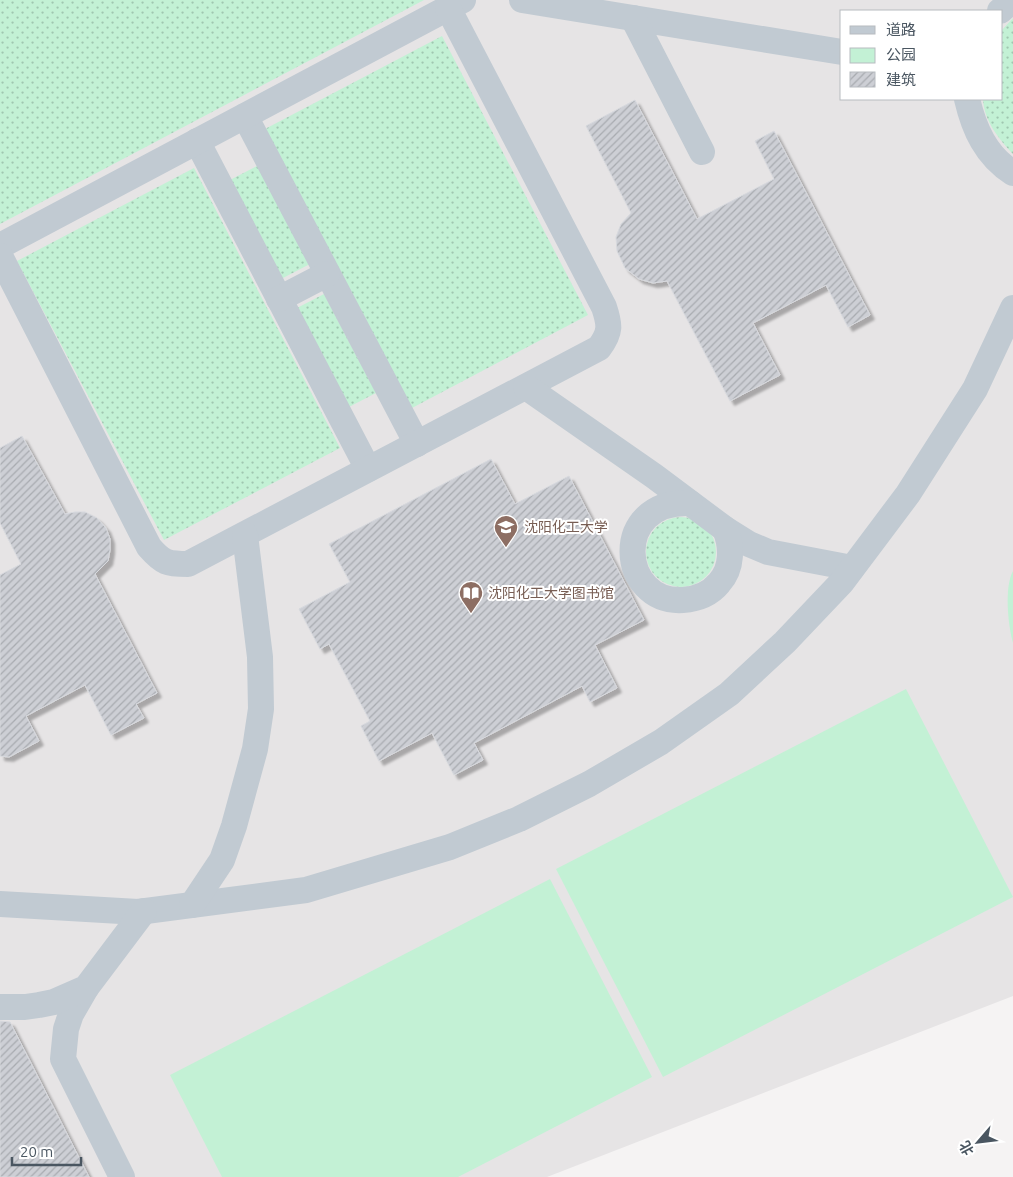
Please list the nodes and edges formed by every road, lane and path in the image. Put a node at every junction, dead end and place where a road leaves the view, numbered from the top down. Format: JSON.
{"nodes":[{"id":1,"x":522,"y":0,"type":"edge"},
{"id":2,"x":1013,"y":0,"type":"edge"},
{"id":3,"x":456,"y":4,"type":"edge"},
{"id":4,"x":1001,"y":10,"type":"edge"},
{"id":5,"x":632,"y":18,"type":"junction"},
{"id":6,"x":840,"y":52,"type":"edge"},
{"id":7,"x":967,"y":100,"type":"edge"},
{"id":8,"x":245,"y":116,"type":"junction"},
{"id":9,"x":196,"y":141,"type":"junction"},
{"id":10,"x":702,"y":152,"type":"dead end"},
{"id":11,"x":1013,"y":173,"type":"edge"},
{"id":12,"x":0,"y":246,"type":"edge"},
{"id":13,"x":0,"y":256,"type":"edge"},
{"id":14,"x":327,"y":274,"type":"junction"},
{"id":15,"x":279,"y":299,"type":"junction"},
{"id":16,"x":1013,"y":308,"type":"edge"},
{"id":17,"x":526,"y":387,"type":"junction"},
{"id":18,"x":417,"y":444,"type":"junction"},
{"id":19,"x":368,"y":469,"type":"junction"},
{"id":20,"x":690,"y":503,"type":"junction"},
{"id":21,"x":725,"y":529,"type":"junction"},
{"id":22,"x":245,"y":534,"type":"junction"},
{"id":23,"x":852,"y":568,"type":"junction"},
{"id":24,"x":0,"y":904,"type":"edge"},
{"id":25,"x":192,"y":905,"type":"junction"},
{"id":26,"x":144,"y":911,"type":"junction"},
{"id":27,"x":86,"y":988,"type":"junction"},
{"id":28,"x":0,"y":1007,"type":"edge"},
{"id":29,"x":122,"y":1177,"type":"edge"}],
"edges":[{"from":1,"to":5,"type":"street"},
{"from":2,"to":4,"type":"street"},
{"from":3,"to":8,"type":"street"},
{"from":3,"to":17,"type":"street"},
{"from":5,"to":6,"type":"street"},
{"from":5,"to":10,"type":"street"},
{"from":7,"to":11,"type":"street"},
{"from":8,"to":9,"type":"street"},
{"from":8,"to":14,"type":"street"},
{"from":9,"to":12,"type":"street"},
{"from":9,"to":15,"type":"street"},
{"from":13,"to":22,"type":"street"},
{"from":14,"to":15,"type":"street"},
{"from":14,"to":18,"type":"street"},
{"from":15,"to":19,"type":"street"},
{"from":16,"to":23,"type":"street"},
{"from":17,"to":18,"type":"street"},
{"from":17,"to":20,"type":"street"},
{"from":18,"to":19,"type":"street"},
{"from":19,"to":22,"type":"street"},
{"from":20,"to":21,"type":"street"},
{"from":20,"to":21,"type":"street"},
{"from":21,"to":23,"type":"street"},
{"from":22,"to":25,"type":"street"},
{"from":23,"to":25,"type":"street"},
{"from":24,"to":26,"type":"street"},
{"from":25,"to":26,"type":"street"},
{"from":26,"to":27,"type":"street"},
{"from":27,"to":28,"type":"street"},
{"from":27,"to":29,"type":"street"}]}
